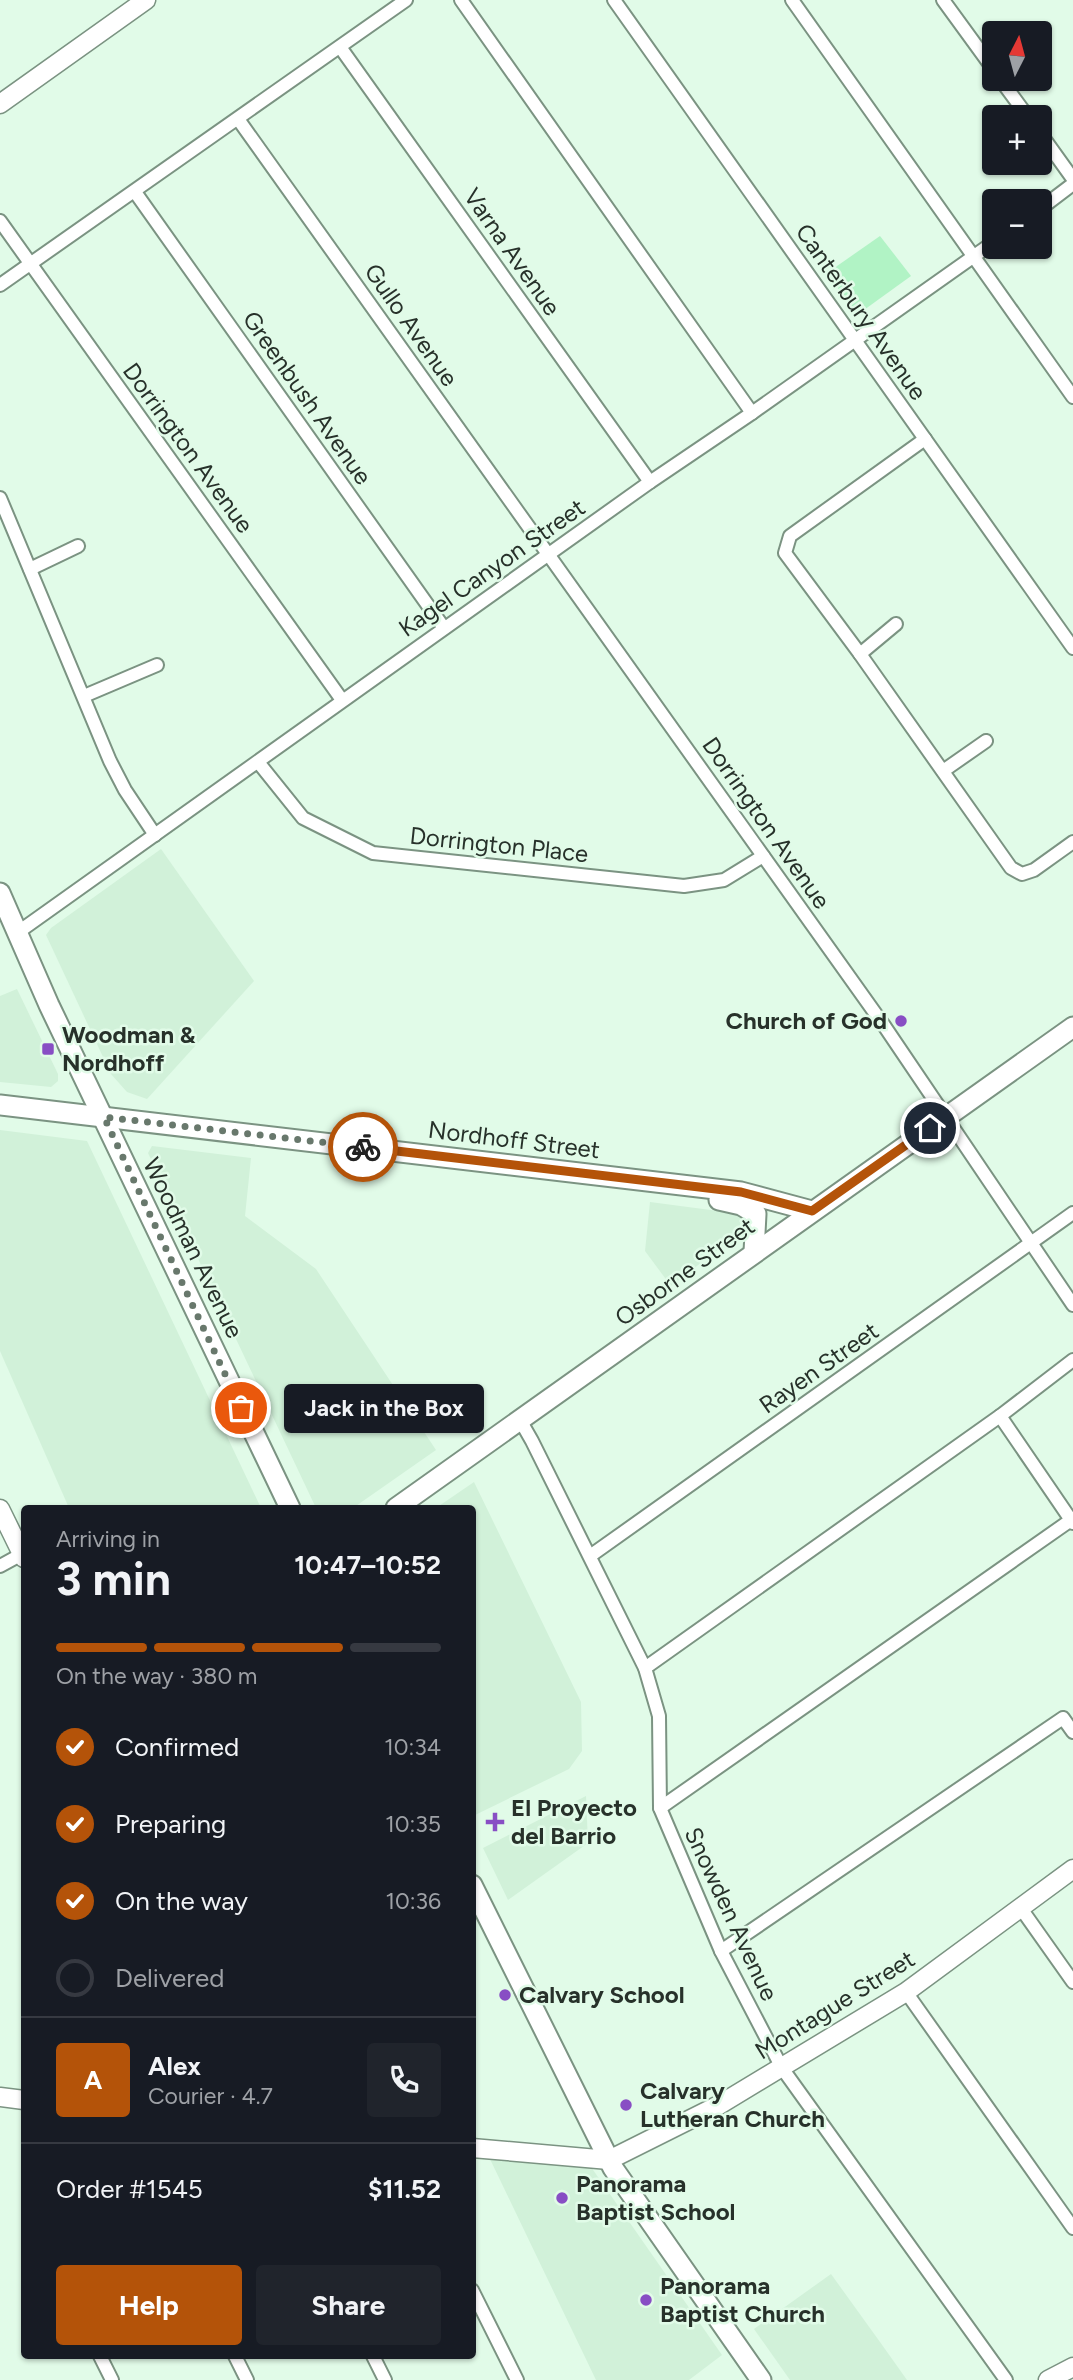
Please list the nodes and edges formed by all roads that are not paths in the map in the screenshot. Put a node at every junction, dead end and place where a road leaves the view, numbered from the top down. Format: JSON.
{"nodes":[{"id":1,"x":146,"y":0,"type":"edge"},
{"id":2,"x":406,"y":0,"type":"edge"},
{"id":3,"x":461,"y":0,"type":"edge"},
{"id":4,"x":614,"y":0,"type":"edge"},
{"id":5,"x":792,"y":0,"type":"edge"},
{"id":6,"x":943,"y":0,"type":"edge"},
{"id":7,"x":340,"y":47,"type":"junction"},
{"id":8,"x":982,"y":54,"type":"edge"},
{"id":9,"x":0,"y":104,"type":"edge"},
{"id":10,"x":238,"y":119,"type":"junction"},
{"id":11,"x":1052,"y":151,"type":"edge"},
{"id":12,"x":1073,"y":182,"type":"edge"},
{"id":13,"x":135,"y":192,"type":"junction"},
{"id":14,"x":1052,"y":199,"type":"edge"},
{"id":15,"x":0,"y":220,"type":"edge"},
{"id":16,"x":982,"y":251,"type":"edge"},
{"id":17,"x":974,"y":257,"type":"junction"},
{"id":18,"x":31,"y":264,"type":"junction"},
{"id":19,"x":0,"y":285,"type":"edge"},
{"id":20,"x":855,"y":339,"type":"junction"},
{"id":21,"x":1073,"y":397,"type":"edge"},
{"id":22,"x":752,"y":413,"type":"junction"},
{"id":23,"x":925,"y":439,"type":"junction"},
{"id":24,"x":650,"y":482,"type":"junction"},
{"id":25,"x":0,"y":498,"type":"edge"},
{"id":26,"x":78,"y":547,"type":"dead end"},
{"id":27,"x":549,"y":555,"type":"junction"},
{"id":28,"x":30,"y":569,"type":"junction"},
{"id":29,"x":896,"y":624,"type":"dead end"},
{"id":30,"x":444,"y":628,"type":"junction"},
{"id":31,"x":1073,"y":648,"type":"edge"},
{"id":32,"x":860,"y":654,"type":"junction"},
{"id":33,"x":157,"y":665,"type":"dead end"},
{"id":34,"x":84,"y":696,"type":"junction"},
{"id":35,"x":342,"y":700,"type":"junction"},
{"id":36,"x":986,"y":741,"type":"dead end"},
{"id":37,"x":258,"y":762,"type":"junction"},
{"id":38,"x":943,"y":771,"type":"junction"},
{"id":39,"x":155,"y":835,"type":"junction"},
{"id":40,"x":1073,"y":842,"type":"edge"},
{"id":41,"x":763,"y":856,"type":"junction"},
{"id":42,"x":0,"y":893,"type":"edge"},
{"id":43,"x":17,"y":933,"type":"junction"},
{"id":44,"x":1073,"y":1027,"type":"edge"},
{"id":45,"x":0,"y":1105,"type":"edge"},
{"id":46,"x":947,"y":1116,"type":"junction"},
{"id":47,"x":104,"y":1117,"type":"junction"},
{"id":48,"x":702,"y":1187,"type":"junction"},
{"id":49,"x":812,"y":1211,"type":"junction"},
{"id":50,"x":1073,"y":1213,"type":"edge"},
{"id":51,"x":1031,"y":1243,"type":"junction"},
{"id":52,"x":754,"y":1252,"type":"junction"},
{"id":53,"x":1073,"y":1305,"type":"edge"},
{"id":54,"x":1073,"y":1360,"type":"edge"},
{"id":55,"x":1000,"y":1416,"type":"junction"},
{"id":56,"x":520,"y":1420,"type":"junction"},
{"id":57,"x":289,"y":1505,"type":"edge"},
{"id":58,"x":400,"y":1505,"type":"edge"},
{"id":59,"x":0,"y":1509,"type":"edge"},
{"id":60,"x":1072,"y":1522,"type":"edge"},
{"id":61,"x":21,"y":1552,"type":"edge"},
{"id":62,"x":590,"y":1556,"type":"junction"},
{"id":63,"x":21,"y":1557,"type":"edge"},
{"id":64,"x":0,"y":1566,"type":"edge"},
{"id":65,"x":645,"y":1668,"type":"junction"},
{"id":66,"x":1073,"y":1732,"type":"edge"},
{"id":67,"x":660,"y":1808,"type":"junction"},
{"id":68,"x":1073,"y":1868,"type":"edge"},
{"id":69,"x":476,"y":1893,"type":"edge"},
{"id":70,"x":1020,"y":1907,"type":"junction"},
{"id":71,"x":720,"y":1951,"type":"junction"},
{"id":72,"x":1073,"y":1982,"type":"edge"},
{"id":73,"x":906,"y":1992,"type":"junction"},
{"id":74,"x":782,"y":2068,"type":"junction"},
{"id":75,"x":0,"y":2097,"type":"edge"},
{"id":76,"x":21,"y":2099,"type":"edge"},
{"id":77,"x":476,"y":2148,"type":"edge"},
{"id":78,"x":609,"y":2160,"type":"junction"},
{"id":79,"x":1073,"y":2228,"type":"edge"},
{"id":80,"x":476,"y":2298,"type":"edge"},
{"id":81,"x":102,"y":2359,"type":"edge"},
{"id":82,"x":236,"y":2359,"type":"edge"},
{"id":83,"x":374,"y":2359,"type":"edge"},
{"id":84,"x":1073,"y":2368,"type":"edge"},
{"id":85,"x":112,"y":2380,"type":"edge"},
{"id":86,"x":247,"y":2380,"type":"edge"},
{"id":87,"x":385,"y":2380,"type":"edge"},
{"id":88,"x":517,"y":2380,"type":"edge"},
{"id":89,"x":761,"y":2380,"type":"edge"},
{"id":90,"x":1006,"y":2380,"type":"edge"},
{"id":91,"x":1048,"y":2380,"type":"edge"}],
"edges":[{"from":1,"to":9,"type":"street"},
{"from":2,"to":7,"type":"street"},
{"from":3,"to":22,"type":"street"},
{"from":4,"to":20,"type":"street","name":"Canterbury Avenue"},
{"from":5,"to":17,"type":"street"},
{"from":6,"to":8,"type":"street"},
{"from":7,"to":10,"type":"street"},
{"from":7,"to":24,"type":"street","name":"Varna Avenue"},
{"from":10,"to":13,"type":"street"},
{"from":10,"to":27,"type":"street","name":"Gullo Avenue"},
{"from":11,"to":12,"type":"street"},
{"from":12,"to":14,"type":"street"},
{"from":13,"to":18,"type":"street"},
{"from":13,"to":30,"type":"street","name":"Greenbush Avenue"},
{"from":15,"to":18,"type":"street","name":"Dorrington Avenue"},
{"from":16,"to":17,"type":"street","name":"Kagel Canyon Street"},
{"from":17,"to":20,"type":"street","name":"Kagel Canyon Street"},
{"from":17,"to":21,"type":"street"},
{"from":18,"to":19,"type":"street"},
{"from":18,"to":35,"type":"street","name":"Dorrington Avenue"},
{"from":20,"to":22,"type":"street","name":"Kagel Canyon Street"},
{"from":20,"to":23,"type":"street","name":"Canterbury Avenue"},
{"from":22,"to":24,"type":"street","name":"Kagel Canyon Street"},
{"from":23,"to":31,"type":"street","name":"Canterbury Avenue"},
{"from":23,"to":32,"type":"street"},
{"from":24,"to":27,"type":"street","name":"Kagel Canyon Street"},
{"from":25,"to":28,"type":"street"},
{"from":26,"to":28,"type":"street"},
{"from":27,"to":30,"type":"street","name":"Kagel Canyon Street"},
{"from":27,"to":41,"type":"street","name":"Dorrington Avenue"},
{"from":28,"to":34,"type":"street"},
{"from":29,"to":32,"type":"street"},
{"from":30,"to":35,"type":"street","name":"Kagel Canyon Street"},
{"from":32,"to":38,"type":"street"},
{"from":33,"to":34,"type":"street"},
{"from":34,"to":39,"type":"street"},
{"from":35,"to":37,"type":"street","name":"Kagel Canyon Street"},
{"from":36,"to":38,"type":"street"},
{"from":37,"to":39,"type":"street","name":"Kagel Canyon Street"},
{"from":37,"to":41,"type":"street","name":"Dorrington Place"},
{"from":38,"to":40,"type":"street"},
{"from":39,"to":43,"type":"street","name":"Kagel Canyon Street"},
{"from":41,"to":46,"type":"street","name":"Dorrington Avenue"},
{"from":42,"to":43,"type":"main road","name":"Woodman Avenue"},
{"from":43,"to":47,"type":"main road","name":"Woodman Avenue"},
{"from":44,"to":46,"type":"main road","name":"Osborne Street"},
{"from":45,"to":47,"type":"main road","name":"Nordhoff Street"},
{"from":46,"to":49,"type":"main road","name":"Osborne Street"},
{"from":46,"to":51,"type":"street"},
{"from":47,"to":48,"type":"main road","name":"Nordhoff Street"},
{"from":47,"to":57,"type":"main road","name":"Woodman Avenue"},
{"from":48,"to":49,"type":"main road","name":"Nordhoff Street"},
{"from":48,"to":52,"type":"main road"},
{"from":49,"to":52,"type":"main road","name":"Osborne Street"},
{"from":50,"to":51,"type":"street","name":"Rayen Street"},
{"from":51,"to":53,"type":"street"},
{"from":51,"to":62,"type":"street","name":"Rayen Street"},
{"from":52,"to":56,"type":"main road","name":"Osborne Street"},
{"from":54,"to":55,"type":"street"},
{"from":55,"to":60,"type":"street"},
{"from":55,"to":65,"type":"street"},
{"from":56,"to":58,"type":"main road","name":"Osborne Street"},
{"from":56,"to":62,"type":"street","name":"Snowden Avenue"},
{"from":59,"to":61,"type":"street"},
{"from":60,"to":67,"type":"street"},
{"from":62,"to":65,"type":"street","name":"Snowden Avenue"},
{"from":63,"to":64,"type":"street"},
{"from":65,"to":67,"type":"street","name":"Snowden Avenue"},
{"from":66,"to":71,"type":"street"},
{"from":67,"to":71,"type":"street","name":"Snowden Avenue"},
{"from":68,"to":70,"type":"street","name":"Montague Street"},
{"from":69,"to":78,"type":"main road"},
{"from":70,"to":72,"type":"street"},
{"from":70,"to":73,"type":"street","name":"Montague Street"},
{"from":71,"to":74,"type":"street","name":"Snowden Avenue"},
{"from":73,"to":74,"type":"street","name":"Montague Street"},
{"from":73,"to":79,"type":"street"},
{"from":74,"to":78,"type":"street","name":"Montague Street"},
{"from":74,"to":90,"type":"street","name":"Snowden Avenue"},
{"from":75,"to":76,"type":"street"},
{"from":77,"to":78,"type":"street"},
{"from":78,"to":89,"type":"main road"},
{"from":80,"to":88,"type":"street"},
{"from":81,"to":85,"type":"street"},
{"from":82,"to":86,"type":"street"},
{"from":83,"to":87,"type":"street"},
{"from":84,"to":91,"type":"street"}]}
